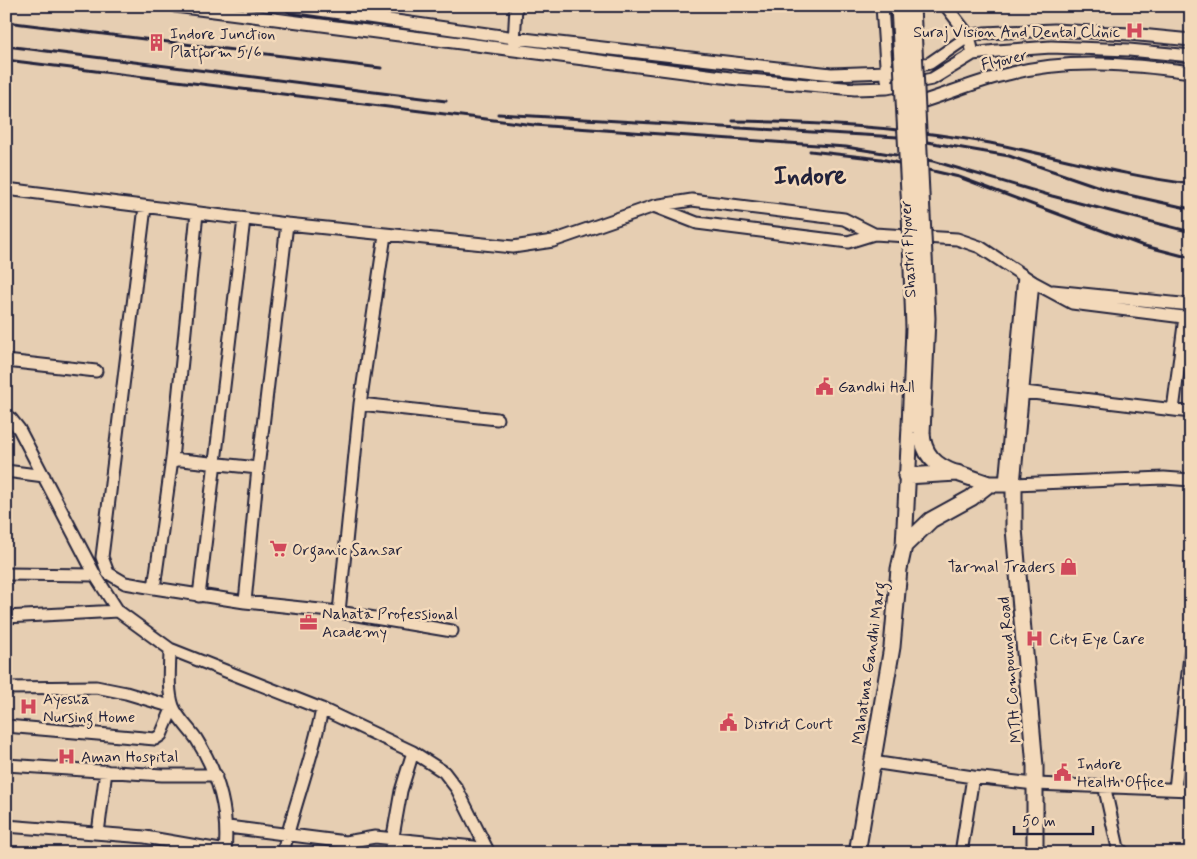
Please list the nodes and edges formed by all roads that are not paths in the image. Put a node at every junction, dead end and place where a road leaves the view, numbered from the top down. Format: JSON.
{"nodes":[{"id":1,"x":175,"y":6,"type":"edge"},
{"id":2,"x":291,"y":6,"type":"edge"},
{"id":3,"x":516,"y":6,"type":"edge"},
{"id":4,"x":882,"y":6,"type":"edge"},
{"id":5,"x":899,"y":6,"type":"edge"},
{"id":6,"x":912,"y":6,"type":"edge"},
{"id":7,"x":946,"y":6,"type":"edge"},
{"id":8,"x":969,"y":36,"type":"junction"},
{"id":9,"x":515,"y":38,"type":"junction"},
{"id":10,"x":1191,"y":40,"type":"edge"},
{"id":11,"x":512,"y":50,"type":"junction"},
{"id":12,"x":973,"y":54,"type":"junction"},
{"id":13,"x":1191,"y":56,"type":"edge"},
{"id":14,"x":805,"y":72,"type":"junction"},
{"id":15,"x":886,"y":72,"type":"junction"},
{"id":16,"x":1191,"y":72,"type":"edge"},
{"id":17,"x":810,"y":86,"type":"junction"},
{"id":18,"x":887,"y":88,"type":"junction"},
{"id":19,"x":918,"y":103,"type":"junction"},
{"id":20,"x":6,"y":189,"type":"edge"},
{"id":21,"x":654,"y":206,"type":"junction"},
{"id":22,"x":145,"y":207,"type":"junction"},
{"id":23,"x":197,"y":213,"type":"junction"},
{"id":24,"x":244,"y":219,"type":"junction"},
{"id":25,"x":287,"y":224,"type":"junction"},
{"id":26,"x":385,"y":234,"type":"junction"},
{"id":27,"x":874,"y":234,"type":"junction"},
{"id":28,"x":1028,"y":279,"type":"junction"},
{"id":29,"x":1051,"y":291,"type":"junction"},
{"id":30,"x":1191,"y":305,"type":"edge"},
{"id":31,"x":1188,"y":317,"type":"edge"},
{"id":32,"x":6,"y":361,"type":"edge"},
{"id":33,"x":96,"y":371,"type":"dead end"},
{"id":34,"x":1024,"y":392,"type":"junction"},
{"id":35,"x":360,"y":404,"type":"junction"},
{"id":36,"x":1173,"y":410,"type":"junction"},
{"id":37,"x":1191,"y":412,"type":"edge"},
{"id":38,"x":6,"y":416,"type":"edge"},
{"id":39,"x":496,"y":419,"type":"dead end"},
{"id":40,"x":916,"y":430,"type":"junction"},
{"id":41,"x":172,"y":459,"type":"junction"},
{"id":42,"x":216,"y":463,"type":"junction"},
{"id":43,"x":258,"y":468,"type":"junction"},
{"id":44,"x":6,"y":471,"type":"edge"},
{"id":45,"x":957,"y":473,"type":"junction"},
{"id":46,"x":44,"y":476,"type":"junction"},
{"id":47,"x":906,"y":476,"type":"junction"},
{"id":48,"x":1191,"y":480,"type":"edge"},
{"id":49,"x":989,"y":484,"type":"junction"},
{"id":50,"x":1010,"y":484,"type":"junction"},
{"id":51,"x":904,"y":546,"type":"junction"},
{"id":52,"x":6,"y":574,"type":"edge"},
{"id":53,"x":95,"y":575,"type":"junction"},
{"id":54,"x":154,"y":588,"type":"junction"},
{"id":55,"x":199,"y":596,"type":"junction"},
{"id":56,"x":245,"y":602,"type":"junction"},
{"id":57,"x":118,"y":612,"type":"junction"},
{"id":58,"x":340,"y":612,"type":"junction"},
{"id":59,"x":6,"y":617,"type":"edge"},
{"id":60,"x":452,"y":631,"type":"dead end"},
{"id":61,"x":1191,"y":646,"type":"edge"},
{"id":62,"x":170,"y":649,"type":"junction"},
{"id":63,"x":6,"y":688,"type":"edge"},
{"id":64,"x":173,"y":707,"type":"junction"},
{"id":65,"x":322,"y":709,"type":"junction"},
{"id":66,"x":6,"y":726,"type":"edge"},
{"id":67,"x":413,"y":752,"type":"junction"},
{"id":68,"x":872,"y":762,"type":"junction"},
{"id":69,"x":6,"y":765,"type":"edge"},
{"id":70,"x":106,"y":771,"type":"junction"},
{"id":71,"x":216,"y":775,"type":"junction"},
{"id":72,"x":973,"y":777,"type":"junction"},
{"id":73,"x":1035,"y":784,"type":"junction"},
{"id":74,"x":1104,"y":785,"type":"junction"},
{"id":75,"x":1175,"y":789,"type":"junction"},
{"id":76,"x":1191,"y":790,"type":"edge"},
{"id":77,"x":6,"y":826,"type":"edge"},
{"id":78,"x":228,"y":827,"type":"junction"},
{"id":79,"x":98,"y":833,"type":"junction"},
{"id":80,"x":287,"y":833,"type":"junction"},
{"id":81,"x":392,"y":838,"type":"junction"},
{"id":82,"x":426,"y":848,"type":"edge"},
{"id":83,"x":226,"y":852,"type":"edge"},
{"id":84,"x":489,"y":852,"type":"edge"},
{"id":85,"x":283,"y":853,"type":"edge"},
{"id":86,"x":390,"y":853,"type":"edge"},
{"id":87,"x":857,"y":853,"type":"edge"},
{"id":88,"x":961,"y":853,"type":"edge"},
{"id":89,"x":1035,"y":853,"type":"edge"},
{"id":90,"x":1124,"y":853,"type":"edge"}],
"edges":[{"from":1,"to":11,"type":"street"},
{"from":2,"to":9,"type":"street"},
{"from":3,"to":9,"type":"street"},
{"from":4,"to":15,"type":"street"},
{"from":5,"to":40,"type":"main road","name":"Shastri Flyover","bridge":true},
{"from":6,"to":19,"type":"main road","name":"Shastri Flyover","bridge":true},
{"from":7,"to":8,"type":"street"},
{"from":8,"to":10,"type":"street"},
{"from":8,"to":12,"type":"street"},
{"from":8,"to":15,"type":"street"},
{"from":9,"to":11,"type":"street"},
{"from":9,"to":14,"type":"street"},
{"from":11,"to":17,"type":"street"},
{"from":12,"to":13,"type":"street"},
{"from":12,"to":18,"type":"street"},
{"from":14,"to":15,"type":"street"},
{"from":14,"to":17,"type":"street"},
{"from":15,"to":18,"type":"street"},
{"from":16,"to":19,"type":"street","name":"Flyover"},
{"from":17,"to":18,"type":"street"},
{"from":19,"to":40,"type":"main road","name":"Shastri Flyover","bridge":true},
{"from":20,"to":22,"type":"street"},
{"from":21,"to":26,"type":"street"},
{"from":21,"to":27,"type":"street"},
{"from":21,"to":27,"type":"street"},
{"from":22,"to":23,"type":"street"},
{"from":22,"to":54,"type":"street"},
{"from":23,"to":24,"type":"street"},
{"from":23,"to":41,"type":"street"},
{"from":24,"to":25,"type":"street"},
{"from":24,"to":42,"type":"street"},
{"from":25,"to":26,"type":"street"},
{"from":25,"to":43,"type":"street"},
{"from":26,"to":35,"type":"street"},
{"from":27,"to":28,"type":"street"},
{"from":28,"to":29,"type":"street"},
{"from":28,"to":34,"type":"street"},
{"from":28,"to":50,"type":"street"},
{"from":29,"to":30,"type":"street"},
{"from":29,"to":31,"type":"street"},
{"from":31,"to":36,"type":"street"},
{"from":32,"to":33,"type":"street"},
{"from":34,"to":36,"type":"street"},
{"from":34,"to":50,"type":"street"},
{"from":35,"to":39,"type":"street"},
{"from":35,"to":58,"type":"street"},
{"from":36,"to":37,"type":"street"},
{"from":38,"to":46,"type":"street"},
{"from":40,"to":45,"type":"main road","name":"Shastri Flyover"},
{"from":40,"to":47,"type":"main road","name":"Shastri Flyover"},
{"from":41,"to":42,"type":"street"},
{"from":41,"to":54,"type":"street"},
{"from":42,"to":43,"type":"street"},
{"from":42,"to":55,"type":"street"},
{"from":43,"to":56,"type":"street"},
{"from":44,"to":46,"type":"street"},
{"from":45,"to":47,"type":"main road"},
{"from":45,"to":49,"type":"main road"},
{"from":46,"to":53,"type":"street"},
{"from":47,"to":51,"type":"main road","name":"Mahatma Gandhi Marg"},
{"from":48,"to":50,"type":"street"},
{"from":49,"to":50,"type":"main road"},
{"from":49,"to":51,"type":"main road"},
{"from":50,"to":73,"type":"main road","name":"MTH Compound Road"},
{"from":51,"to":68,"type":"main road","name":"Mahatma Gandhi Marg"},
{"from":52,"to":53,"type":"street"},
{"from":53,"to":57,"type":"street"},
{"from":54,"to":55,"type":"street"},
{"from":55,"to":56,"type":"street"},
{"from":56,"to":58,"type":"street"},
{"from":57,"to":59,"type":"street"},
{"from":57,"to":62,"type":"street"},
{"from":58,"to":60,"type":"street"},
{"from":61,"to":75,"type":"street"},
{"from":62,"to":64,"type":"street"},
{"from":62,"to":65,"type":"street"},
{"from":63,"to":64,"type":"street"},
{"from":64,"to":66,"type":"street"},
{"from":64,"to":71,"type":"street"},
{"from":65,"to":67,"type":"street"},
{"from":65,"to":80,"type":"street"},
{"from":67,"to":81,"type":"street"},
{"from":67,"to":84,"type":"street"},
{"from":68,"to":72,"type":"street"},
{"from":68,"to":87,"type":"main road","name":"Mahatma Gandhi Marg"},
{"from":69,"to":70,"type":"street"},
{"from":70,"to":71,"type":"street"},
{"from":70,"to":79,"type":"street"},
{"from":71,"to":78,"type":"street"},
{"from":72,"to":73,"type":"street"},
{"from":72,"to":88,"type":"street"},
{"from":73,"to":74,"type":"street"},
{"from":73,"to":89,"type":"main road","name":"MTH Compound Road"},
{"from":74,"to":75,"type":"street"},
{"from":74,"to":90,"type":"street"},
{"from":75,"to":76,"type":"street"},
{"from":77,"to":79,"type":"street"},
{"from":78,"to":80,"type":"street"},
{"from":78,"to":83,"type":"street"},
{"from":79,"to":83,"type":"street"},
{"from":80,"to":81,"type":"street"},
{"from":80,"to":85,"type":"street"},
{"from":81,"to":82,"type":"street"},
{"from":81,"to":86,"type":"street"},
{"from":82,"to":84,"type":"street"}]}
